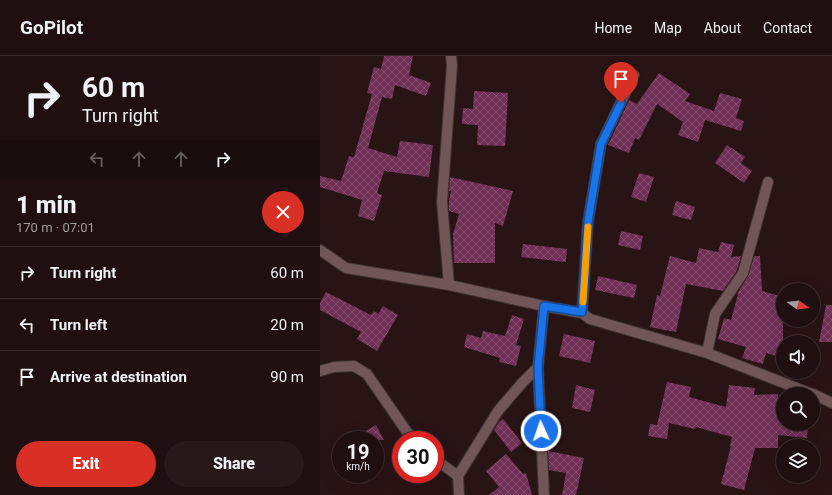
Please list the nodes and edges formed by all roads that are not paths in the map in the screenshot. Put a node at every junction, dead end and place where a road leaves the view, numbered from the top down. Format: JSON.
{"nodes":[{"id":1,"x":451,"y":56,"type":"edge"},
{"id":2,"x":634,"y":75,"type":"dead end"},
{"id":3,"x":768,"y":182,"type":"dead end"},
{"id":4,"x":320,"y":250,"type":"edge"},
{"id":5,"x":449,"y":285,"type":"junction"},
{"id":6,"x":544,"y":306,"type":"junction"},
{"id":7,"x":582,"y":312,"type":"junction"},
{"id":8,"x":707,"y":353,"type":"junction"},
{"id":9,"x":538,"y":367,"type":"junction"},
{"id":10,"x":320,"y":371,"type":"edge"},
{"id":11,"x":794,"y":387,"type":"edge"},
{"id":12,"x":820,"y":398,"type":"edge"},
{"id":13,"x":832,"y":403,"type":"edge"},
{"id":14,"x":405,"y":431,"type":"edge"},
{"id":15,"x":444,"y":466,"type":"edge"},
{"id":16,"x":458,"y":476,"type":"junction"},
{"id":17,"x":459,"y":495,"type":"edge"},
{"id":18,"x":544,"y":495,"type":"edge"}],
"edges":[{"from":1,"to":5,"type":"street"},
{"from":2,"to":7,"type":"street"},
{"from":3,"to":8,"type":"street"},
{"from":4,"to":5,"type":"street"},
{"from":5,"to":6,"type":"street"},
{"from":6,"to":7,"type":"street"},
{"from":6,"to":9,"type":"street"},
{"from":7,"to":8,"type":"street"},
{"from":8,"to":11,"type":"street"},
{"from":9,"to":16,"type":"street"},
{"from":9,"to":18,"type":"street"},
{"from":10,"to":14,"type":"street"},
{"from":12,"to":13,"type":"street"},
{"from":15,"to":16,"type":"street"},
{"from":16,"to":17,"type":"street"}]}
